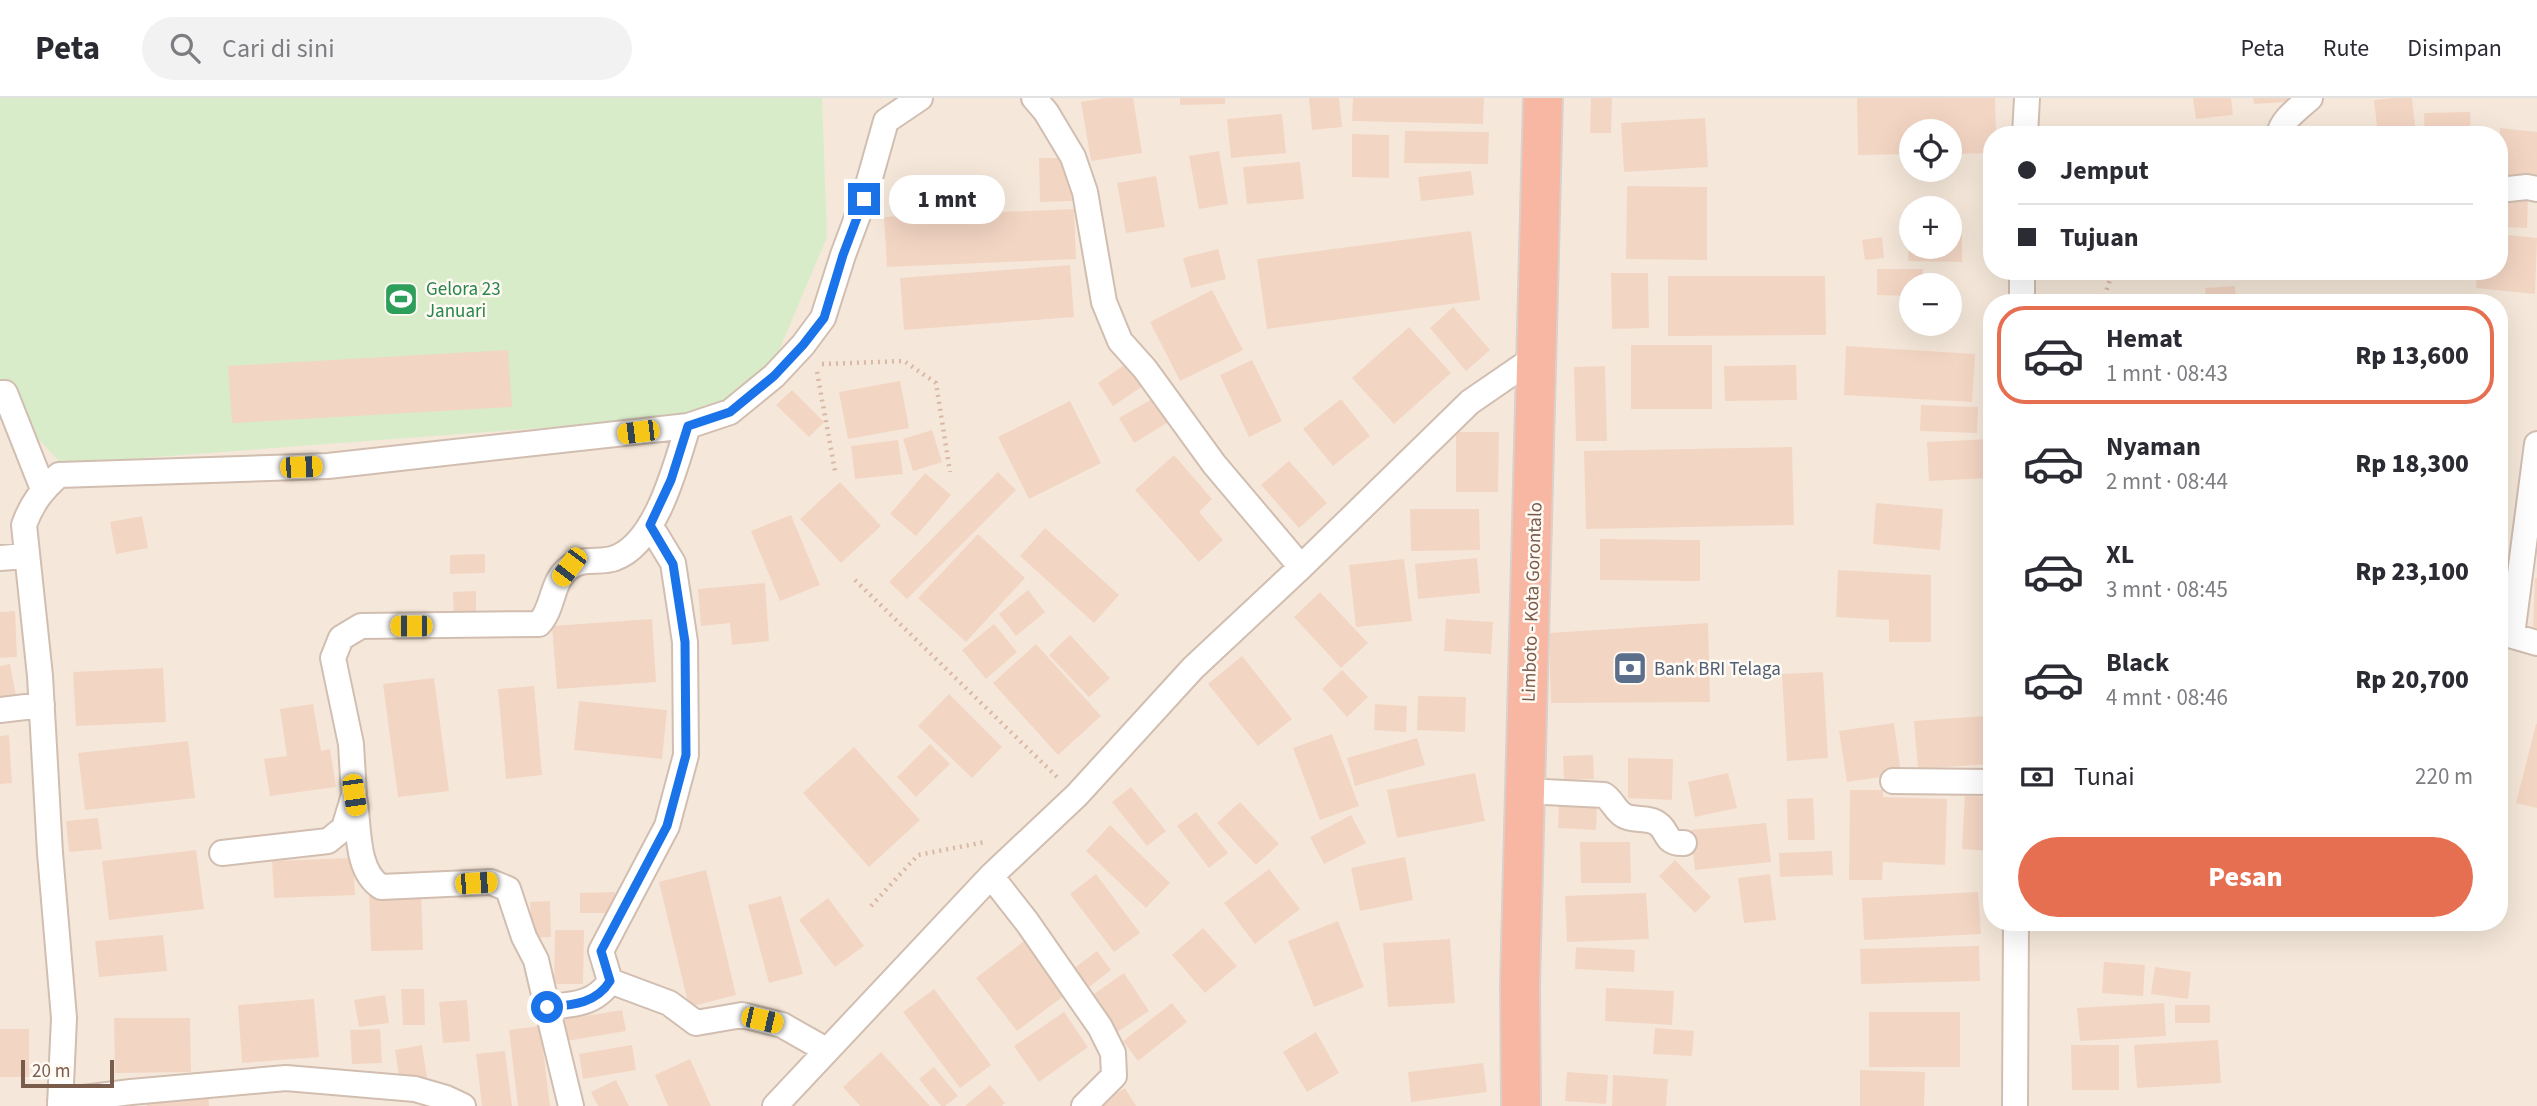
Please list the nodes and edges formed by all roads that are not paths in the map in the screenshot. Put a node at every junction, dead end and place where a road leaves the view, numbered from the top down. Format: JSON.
{"nodes":[{"id":1,"x":920,"y":98,"type":"edge"},
{"id":2,"x":1034,"y":98,"type":"edge"},
{"id":3,"x":1543,"y":98,"type":"edge"},
{"id":4,"x":2027,"y":98,"type":"edge"},
{"id":5,"x":2310,"y":98,"type":"edge"},
{"id":6,"x":884,"y":109,"type":"edge"},
{"id":7,"x":2025,"y":126,"type":"edge"},
{"id":8,"x":2282,"y":126,"type":"edge"},
{"id":9,"x":2508,"y":189,"type":"edge"},
{"id":10,"x":2537,"y":189,"type":"edge"},
{"id":11,"x":1537,"y":356,"type":"junction"},
{"id":12,"x":2,"y":392,"type":"edge"},
{"id":13,"x":688,"y":426,"type":"junction"},
{"id":14,"x":2537,"y":444,"type":"edge"},
{"id":15,"x":43,"y":489,"type":"junction"},
{"id":16,"x":650,"y":525,"type":"junction"},
{"id":17,"x":26,"y":556,"type":"junction"},
{"id":18,"x":0,"y":558,"type":"edge"},
{"id":19,"x":1301,"y":567,"type":"junction"},
{"id":20,"x":2508,"y":621,"type":"edge"},
{"id":21,"x":2508,"y":634,"type":"edge"},
{"id":22,"x":2537,"y":643,"type":"edge"},
{"id":23,"x":42,"y":705,"type":"junction"},
{"id":24,"x":0,"y":710,"type":"edge"},
{"id":25,"x":1893,"y":781,"type":"dead end"},
{"id":26,"x":1983,"y":782,"type":"edge"},
{"id":27,"x":1525,"y":791,"type":"junction"},
{"id":28,"x":354,"y":795,"type":"junction"},
{"id":29,"x":1684,"y":843,"type":"dead end"},
{"id":30,"x":222,"y":853,"type":"dead end"},
{"id":31,"x":991,"y":876,"type":"junction"},
{"id":32,"x":2016,"y":931,"type":"edge"},
{"id":33,"x":610,"y":981,"type":"junction"},
{"id":34,"x":547,"y":1007,"type":"junction"},
{"id":35,"x":826,"y":1050,"type":"junction"},
{"id":36,"x":60,"y":1104,"type":"edge"},
{"id":37,"x":463,"y":1106,"type":"edge"},
{"id":38,"x":571,"y":1106,"type":"edge"},
{"id":39,"x":775,"y":1106,"type":"edge"},
{"id":40,"x":1084,"y":1106,"type":"edge"},
{"id":41,"x":1521,"y":1106,"type":"edge"},
{"id":42,"x":2015,"y":1106,"type":"edge"}],
"edges":[{"from":1,"to":6,"type":"street"},
{"from":2,"to":19,"type":"street"},
{"from":3,"to":11,"type":"highway","name":"Limboto - Kota Gorontalo"},
{"from":4,"to":7,"type":"street"},
{"from":5,"to":8,"type":"street"},
{"from":6,"to":13,"type":"street"},
{"from":9,"to":10,"type":"street"},
{"from":11,"to":19,"type":"street"},
{"from":11,"to":27,"type":"highway","name":"Limboto - Kota Gorontalo"},
{"from":12,"to":15,"type":"street"},
{"from":13,"to":15,"type":"street"},
{"from":13,"to":16,"type":"street"},
{"from":14,"to":20,"type":"street"},
{"from":15,"to":17,"type":"street"},
{"from":16,"to":28,"type":"street"},
{"from":16,"to":33,"type":"street"},
{"from":17,"to":18,"type":"street"},
{"from":17,"to":23,"type":"street"},
{"from":19,"to":31,"type":"street"},
{"from":21,"to":22,"type":"street"},
{"from":23,"to":24,"type":"street"},
{"from":23,"to":36,"type":"street"},
{"from":25,"to":26,"type":"street"},
{"from":27,"to":29,"type":"street"},
{"from":27,"to":41,"type":"highway","name":"Limboto - Kota Gorontalo"},
{"from":28,"to":30,"type":"street"},
{"from":28,"to":34,"type":"street"},
{"from":31,"to":35,"type":"street"},
{"from":31,"to":40,"type":"street"},
{"from":32,"to":42,"type":"street"},
{"from":33,"to":34,"type":"street"},
{"from":33,"to":35,"type":"street"},
{"from":34,"to":38,"type":"street"},
{"from":35,"to":39,"type":"street"},
{"from":36,"to":37,"type":"street"}]}
